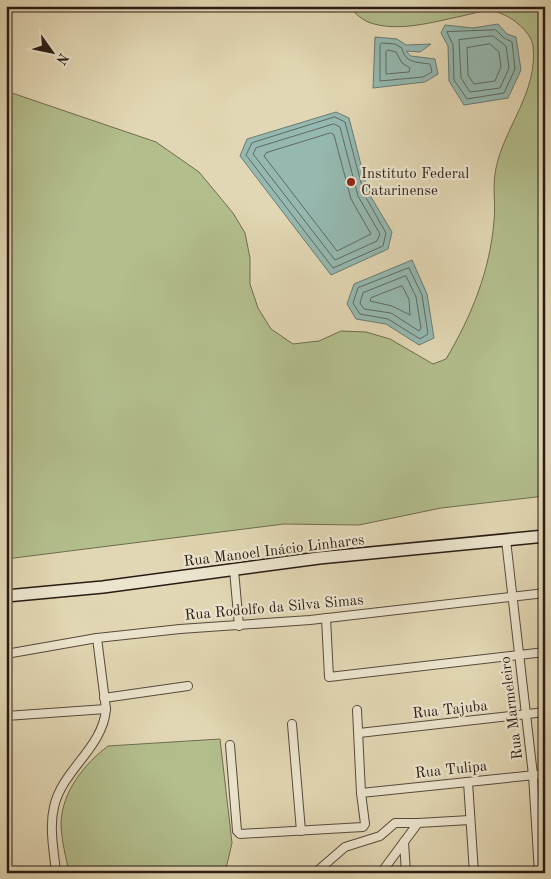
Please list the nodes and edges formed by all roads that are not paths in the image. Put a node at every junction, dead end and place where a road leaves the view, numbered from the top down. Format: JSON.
{"nodes":[{"id":1,"x":545,"y":536,"type":"edge"},
{"id":2,"x":506,"y":540,"type":"junction"},
{"id":3,"x":234,"y":570,"type":"junction"},
{"id":4,"x":545,"y":593,"type":"edge"},
{"id":5,"x":6,"y":596,"type":"edge"},
{"id":6,"x":512,"y":597,"type":"junction"},
{"id":7,"x":326,"y":618,"type":"junction"},
{"id":8,"x":240,"y":626,"type":"junction"},
{"id":9,"x":97,"y":638,"type":"junction"},
{"id":10,"x":545,"y":652,"type":"edge"},
{"id":11,"x":6,"y":654,"type":"edge"},
{"id":12,"x":519,"y":655,"type":"junction"},
{"id":13,"x":188,"y":686,"type":"dead end"},
{"id":14,"x":104,"y":698,"type":"junction"},
{"id":15,"x":106,"y":709,"type":"junction"},
{"id":16,"x":357,"y":710,"type":"dead end"},
{"id":17,"x":545,"y":712,"type":"edge"},
{"id":18,"x":526,"y":714,"type":"junction"},
{"id":19,"x":6,"y":716,"type":"edge"},
{"id":20,"x":292,"y":724,"type":"dead end"},
{"id":21,"x":359,"y":733,"type":"junction"},
{"id":22,"x":230,"y":745,"type":"dead end"},
{"id":23,"x":545,"y":774,"type":"edge"},
{"id":24,"x":533,"y":775,"type":"junction"},
{"id":25,"x":468,"y":782,"type":"junction"},
{"id":26,"x":361,"y":793,"type":"junction"},
{"id":27,"x":470,"y":820,"type":"junction"},
{"id":28,"x":418,"y":823,"type":"junction"},
{"id":29,"x":301,"y":831,"type":"junction"},
{"id":30,"x":404,"y":842,"type":"junction"},
{"id":31,"x":56,"y":873,"type":"edge"},
{"id":32,"x":315,"y":873,"type":"edge"},
{"id":33,"x":381,"y":873,"type":"edge"},
{"id":34,"x":406,"y":873,"type":"edge"},
{"id":35,"x":474,"y":873,"type":"edge"},
{"id":36,"x":539,"y":873,"type":"edge"}],
"edges":[{"from":1,"to":2,"type":"main road","name":"Rua Manoel Inácio Linhares"},
{"from":2,"to":3,"type":"main road","name":"Rua Manoel Inácio Linhares"},
{"from":2,"to":6,"type":"street","name":"Rua Marmeleiro"},
{"from":3,"to":5,"type":"main road","name":"Rua Manoel Inácio Linhares"},
{"from":3,"to":8,"type":"street"},
{"from":4,"to":6,"type":"street","name":"Rua Rodolfo da Silva Simas"},
{"from":6,"to":7,"type":"street","name":"Rua Rodolfo da Silva Simas"},
{"from":6,"to":12,"type":"street","name":"Rua Marmeleiro"},
{"from":7,"to":8,"type":"street","name":"Rua Rodolfo da Silva Simas"},
{"from":7,"to":12,"type":"street"},
{"from":8,"to":9,"type":"street","name":"Rua Rodolfo da Silva Simas"},
{"from":9,"to":11,"type":"street","name":"Rua Rodolfo da Silva Simas"},
{"from":9,"to":14,"type":"street"},
{"from":10,"to":12,"type":"street"},
{"from":12,"to":18,"type":"street","name":"Rua Marmeleiro"},
{"from":13,"to":14,"type":"street"},
{"from":14,"to":15,"type":"street"},
{"from":15,"to":19,"type":"street"},
{"from":15,"to":31,"type":"street"},
{"from":16,"to":21,"type":"street"},
{"from":17,"to":18,"type":"street","name":"Rua Tajuba"},
{"from":18,"to":21,"type":"street","name":"Rua Tajuba"},
{"from":18,"to":24,"type":"street","name":"Rua Marmeleiro"},
{"from":20,"to":29,"type":"street"},
{"from":21,"to":26,"type":"street"},
{"from":22,"to":29,"type":"street"},
{"from":23,"to":24,"type":"street","name":"Rua Tulipa"},
{"from":24,"to":25,"type":"street","name":"Rua Tulipa"},
{"from":24,"to":36,"type":"street","name":"Rua Marmeleiro"},
{"from":25,"to":26,"type":"street","name":"Rua Tulipa"},
{"from":25,"to":27,"type":"street"},
{"from":26,"to":29,"type":"street"},
{"from":27,"to":28,"type":"street"},
{"from":27,"to":35,"type":"street"},
{"from":28,"to":30,"type":"street"},
{"from":28,"to":32,"type":"street"},
{"from":30,"to":33,"type":"street"},
{"from":30,"to":34,"type":"street"}]}
